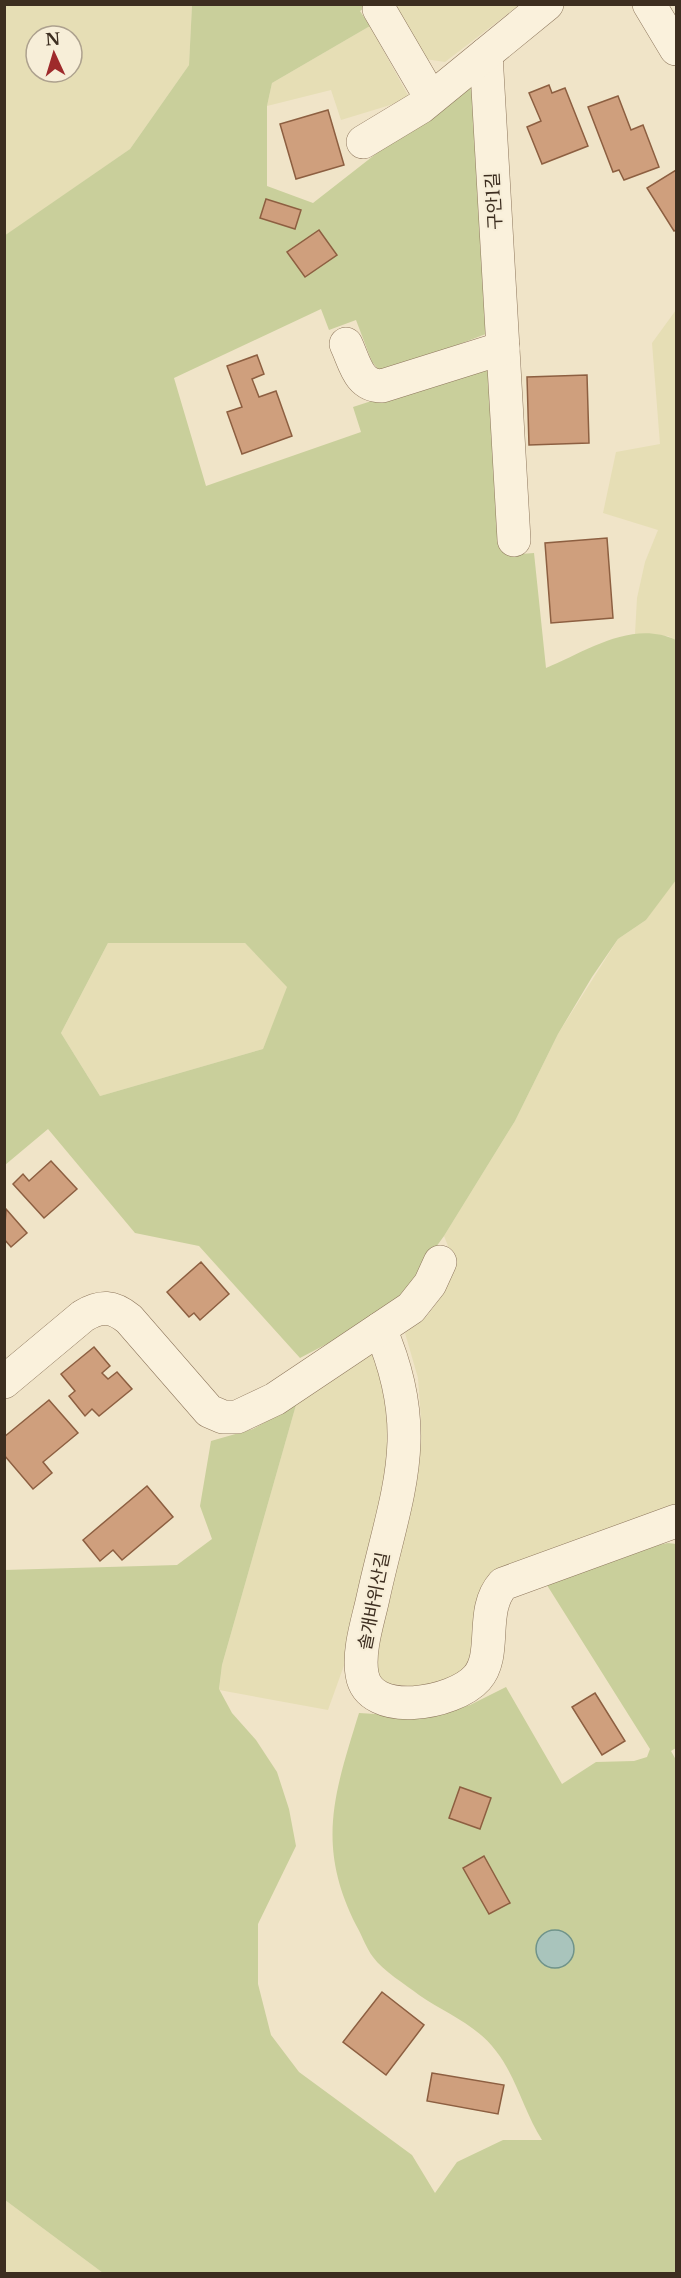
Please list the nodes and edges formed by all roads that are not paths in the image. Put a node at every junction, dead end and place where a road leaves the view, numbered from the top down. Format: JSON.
{"nodes":[{"id":1,"x":547,"y":4,"type":"edge"},
{"id":2,"x":649,"y":4,"type":"edge"},
{"id":3,"x":379,"y":9,"type":"dead end"},
{"id":4,"x":676,"y":49,"type":"edge"},
{"id":5,"x":486,"y":54,"type":"junction"},
{"id":6,"x":431,"y":98,"type":"junction"},
{"id":7,"x":363,"y":142,"type":"dead end"},
{"id":8,"x":346,"y":344,"type":"dead end"},
{"id":9,"x":503,"y":348,"type":"junction"},
{"id":10,"x":514,"y":540,"type":"dead end"},
{"id":11,"x":440,"y":1262,"type":"dead end"},
{"id":12,"x":380,"y":1329,"type":"junction"},
{"id":13,"x":4,"y":1382,"type":"edge"},
{"id":14,"x":676,"y":1521,"type":"edge"}],
"edges":[{"from":1,"to":5,"type":"lane"},
{"from":2,"to":4,"type":"lane"},
{"from":3,"to":6,"type":"lane"},
{"from":5,"to":6,"type":"lane"},
{"from":5,"to":9,"type":"lane","name":"구안1길"},
{"from":6,"to":7,"type":"lane"},
{"from":8,"to":9,"type":"lane"},
{"from":9,"to":10,"type":"lane","name":"구안1길"},
{"from":11,"to":12,"type":"lane"},
{"from":12,"to":13,"type":"lane"},
{"from":12,"to":14,"type":"lane","name":"솔개바위산길"}]}
